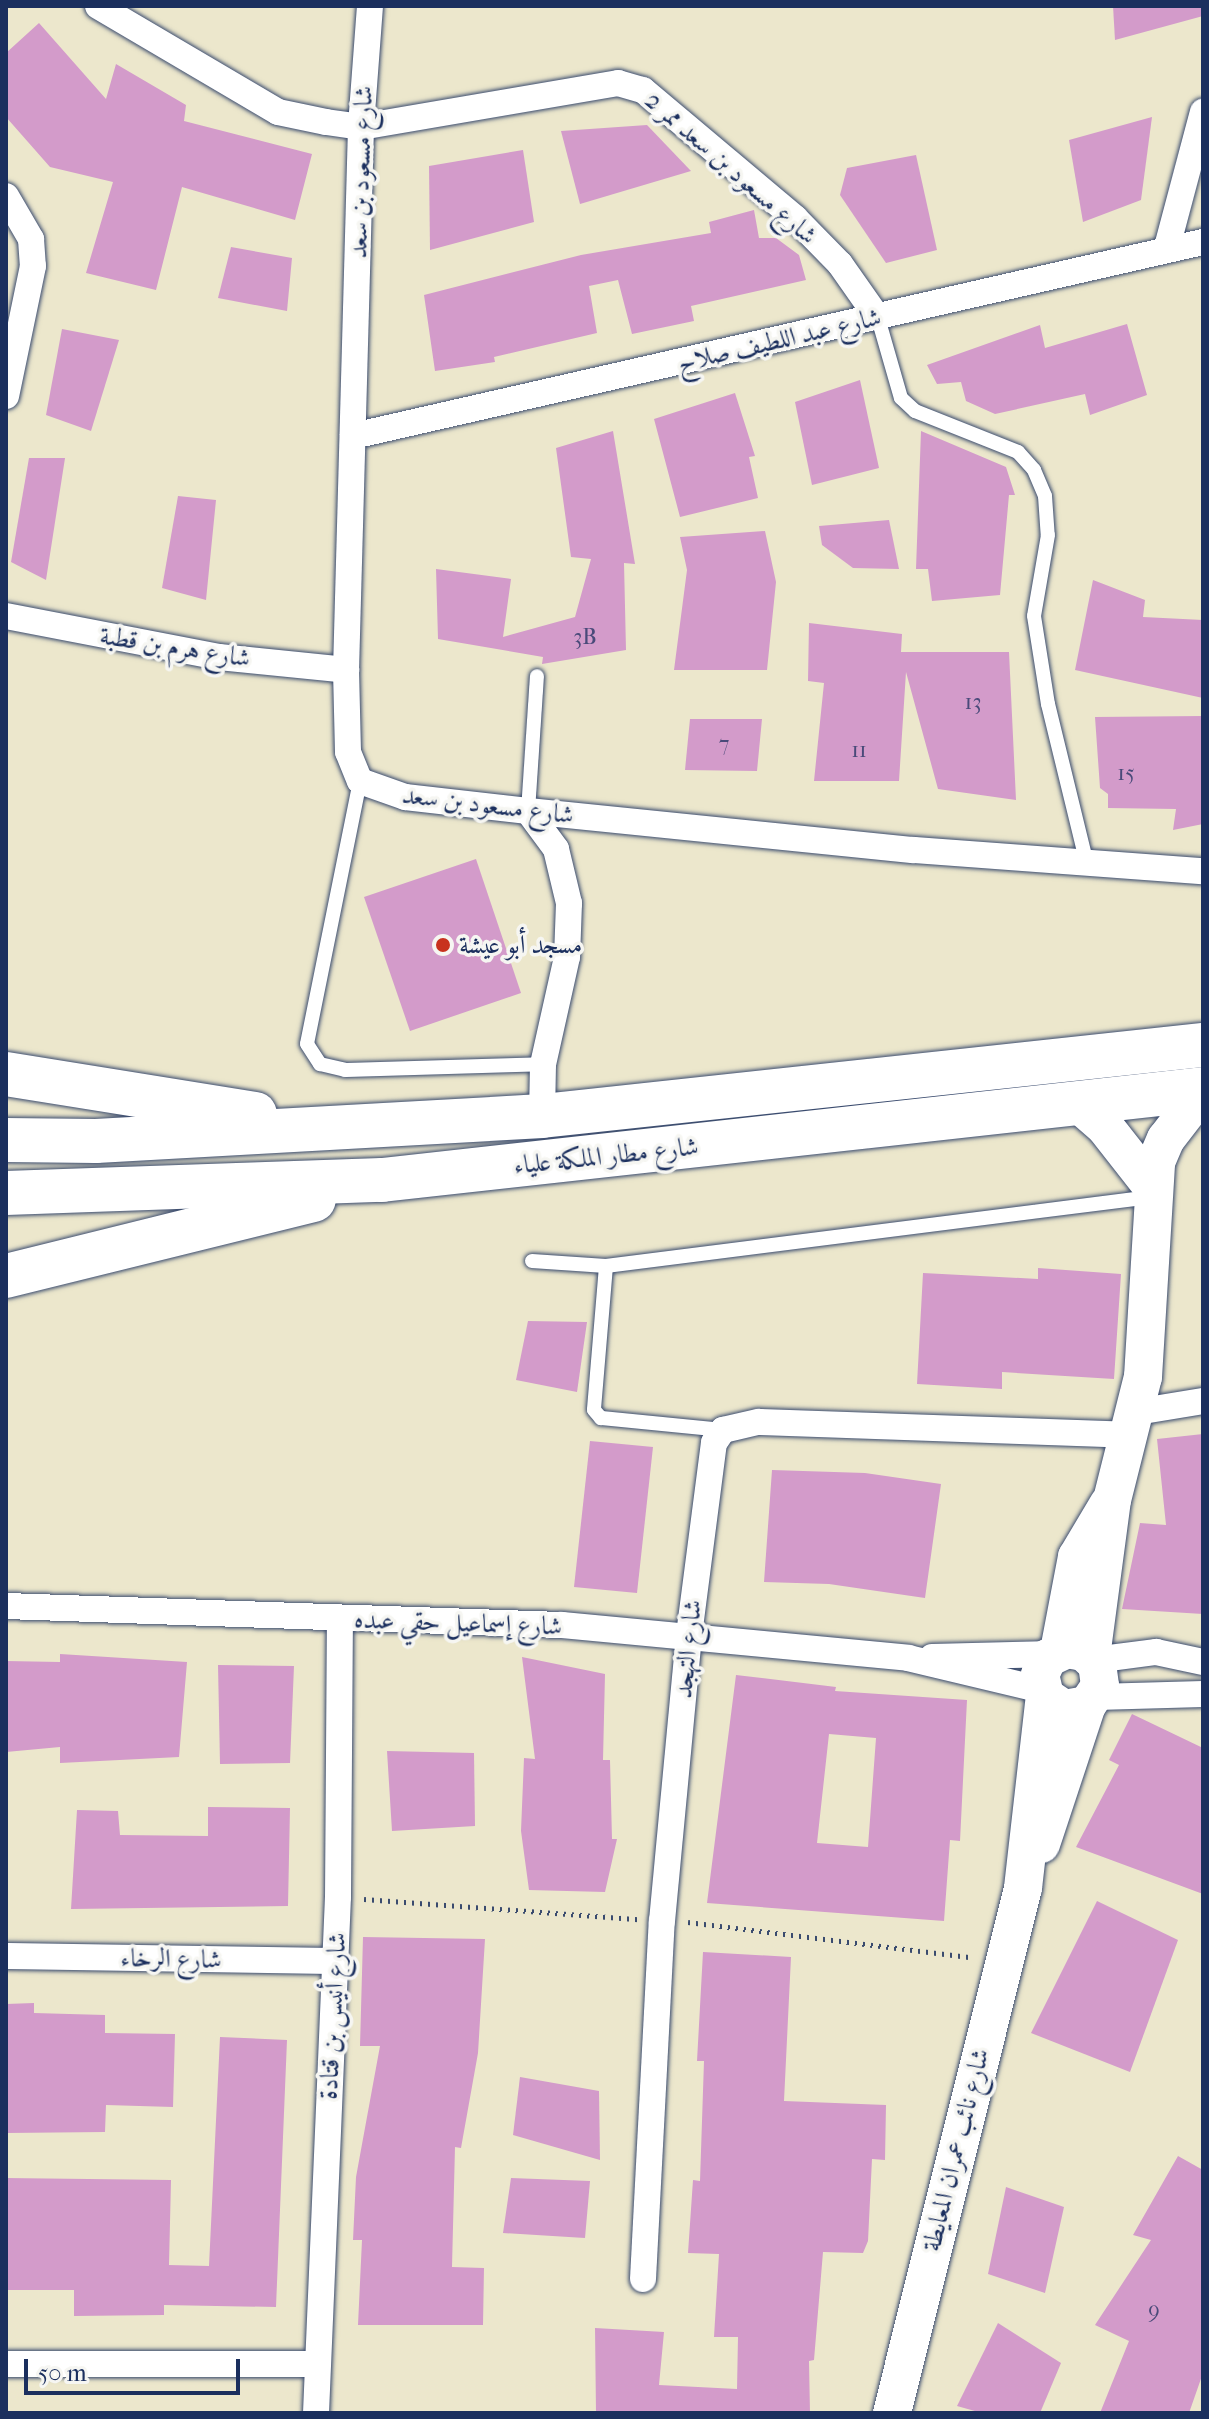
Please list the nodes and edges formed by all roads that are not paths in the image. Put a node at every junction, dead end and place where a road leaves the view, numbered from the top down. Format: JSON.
{"nodes":[{"id":1,"x":98,"y":6,"type":"edge"},
{"id":2,"x":370,"y":6,"type":"edge"},
{"id":3,"x":1203,"y":112,"type":"edge"},
{"id":4,"x":361,"y":127,"type":"junction"},
{"id":5,"x":6,"y":196,"type":"edge"},
{"id":6,"x":1203,"y":242,"type":"edge"},
{"id":7,"x":1167,"y":247,"type":"junction"},
{"id":8,"x":878,"y":318,"type":"junction"},
{"id":9,"x":6,"y":396,"type":"edge"},
{"id":10,"x":353,"y":436,"type":"junction"},
{"id":11,"x":6,"y":616,"type":"edge"},
{"id":12,"x":346,"y":670,"type":"junction"},
{"id":13,"x":537,"y":676,"type":"dead end"},
{"id":14,"x":360,"y":781,"type":"junction"},
{"id":15,"x":528,"y":811,"type":"junction"},
{"id":16,"x":1087,"y":864,"type":"junction"},
{"id":17,"x":1203,"y":871,"type":"edge"},
{"id":18,"x":1203,"y":1045,"type":"edge"},
{"id":19,"x":543,"y":1064,"type":"junction"},
{"id":20,"x":6,"y":1074,"type":"edge"},
{"id":21,"x":1203,"y":1090,"type":"edge"},
{"id":22,"x":1080,"y":1105,"type":"junction"},
{"id":23,"x":542,"y":1116,"type":"junction"},
{"id":24,"x":361,"y":1128,"type":"junction"},
{"id":25,"x":6,"y":1140,"type":"edge"},
{"id":26,"x":382,"y":1180,"type":"junction"},
{"id":27,"x":1153,"y":1192,"type":"junction"},
{"id":28,"x":6,"y":1193,"type":"edge"},
{"id":29,"x":532,"y":1261,"type":"dead end"},
{"id":30,"x":606,"y":1266,"type":"junction"},
{"id":31,"x":6,"y":1276,"type":"edge"},
{"id":32,"x":1203,"y":1401,"type":"edge"},
{"id":33,"x":1132,"y":1424,"type":"junction"},
{"id":34,"x":723,"y":1430,"type":"junction"},
{"id":35,"x":6,"y":1606,"type":"edge"},
{"id":36,"x":340,"y":1619,"type":"junction"},
{"id":37,"x":689,"y":1635,"type":"junction"},
{"id":38,"x":908,"y":1658,"type":"junction"},
{"id":39,"x":1203,"y":1662,"type":"edge"},
{"id":40,"x":1080,"y":1671,"type":"junction"},
{"id":41,"x":1044,"y":1693,"type":"junction"},
{"id":42,"x":1203,"y":1694,"type":"edge"},
{"id":43,"x":1023,"y":1888,"type":"junction"},
{"id":44,"x":6,"y":1956,"type":"edge"},
{"id":45,"x":335,"y":1961,"type":"junction"},
{"id":46,"x":643,"y":2279,"type":"dead end"},
{"id":47,"x":6,"y":2364,"type":"edge"},
{"id":48,"x":317,"y":2364,"type":"junction"},
{"id":49,"x":316,"y":2413,"type":"edge"},
{"id":50,"x":892,"y":2413,"type":"edge"}],
"edges":[{"from":1,"to":4,"type":"street","name":"شارع مسعود بن سعد ممر 2"},
{"from":2,"to":4,"type":"street","name":"شارع مسعود بن سعد"},
{"from":3,"to":7,"type":"street"},
{"from":4,"to":8,"type":"street","name":"شارع مسعود بن سعد ممر 2"},
{"from":4,"to":10,"type":"street","name":"شارع مسعود بن سعد"},
{"from":5,"to":9,"type":"street"},
{"from":6,"to":7,"type":"street","name":"شارع عبد اللطيف صلاح"},
{"from":7,"to":8,"type":"street","name":"شارع عبد اللطيف صلاح"},
{"from":8,"to":10,"type":"street","name":"شارع عبد اللطيف صلاح"},
{"from":8,"to":16,"type":"lane"},
{"from":10,"to":12,"type":"street","name":"شارع مسعود بن سعد"},
{"from":11,"to":12,"type":"street","name":"شارع هرم بن قطبة"},
{"from":12,"to":14,"type":"street","name":"شارع مسعود بن سعد"},
{"from":13,"to":15,"type":"lane"},
{"from":14,"to":15,"type":"street","name":"شارع مسعود بن سعد"},
{"from":14,"to":19,"type":"lane"},
{"from":15,"to":16,"type":"street","name":"شارع مسعود بن سعد"},
{"from":15,"to":19,"type":"street"},
{"from":16,"to":17,"type":"street","name":"شارع مسعود بن سعد"},
{"from":18,"to":23,"type":"highway","name":"شارع مطار الملكة علياء"},
{"from":19,"to":23,"type":"street"},
{"from":20,"to":24,"type":"highway"},
{"from":21,"to":22,"type":"highway","name":"شارع مطار الملكة علياء"},
{"from":21,"to":27,"type":"street","name":"شارع نائب عمران المعايطة"},
{"from":22,"to":26,"type":"highway","name":"شارع مطار الملكة علياء"},
{"from":22,"to":27,"type":"street"},
{"from":23,"to":24,"type":"highway","name":"شارع مطار الملكة علياء"},
{"from":24,"to":25,"type":"highway","name":"شارع مطار الملكة علياء"},
{"from":26,"to":28,"type":"highway","name":"شارع مطار الملكة علياء"},
{"from":26,"to":31,"type":"highway"},
{"from":27,"to":30,"type":"lane"},
{"from":27,"to":33,"type":"street","name":"شارع نائب عمران المعايطة"},
{"from":29,"to":30,"type":"lane"},
{"from":30,"to":34,"type":"lane"},
{"from":32,"to":33,"type":"street"},
{"from":33,"to":34,"type":"street"},
{"from":33,"to":40,"type":"street","name":"شارع نائب عمران المعايطة"},
{"from":34,"to":37,"type":"street","name":"شارع التهجد"},
{"from":35,"to":36,"type":"street","name":"شارع إسماعيل حقي عبده"},
{"from":36,"to":37,"type":"street","name":"شارع إسماعيل حقي عبده"},
{"from":36,"to":45,"type":"street","name":"شارع أنيس بن قتادة"},
{"from":37,"to":38,"type":"street","name":"شارع إسماعيل حقي عبده"},
{"from":37,"to":46,"type":"street","name":"شارع التهجد"},
{"from":38,"to":40,"type":"street","name":"شارع إسماعيل حقي عبده"},
{"from":38,"to":41,"type":"street","name":"شارع إسماعيل حقي عبده"},
{"from":39,"to":40,"type":"street"},
{"from":40,"to":41,"type":"street"},
{"from":40,"to":42,"type":"street"},
{"from":40,"to":43,"type":"street","name":"شارع نائب عمران المعايطة"},
{"from":41,"to":43,"type":"street","name":"شارع نائب عمران المعايطة"},
{"from":43,"to":50,"type":"street","name":"شارع نائب عمران المعايطة"},
{"from":44,"to":45,"type":"street","name":"شارع الرخاء"},
{"from":45,"to":48,"type":"street","name":"شارع أنيس بن قتادة"},
{"from":47,"to":48,"type":"street"},
{"from":48,"to":49,"type":"street","name":"شارع أنيس بن قتادة"}]}
